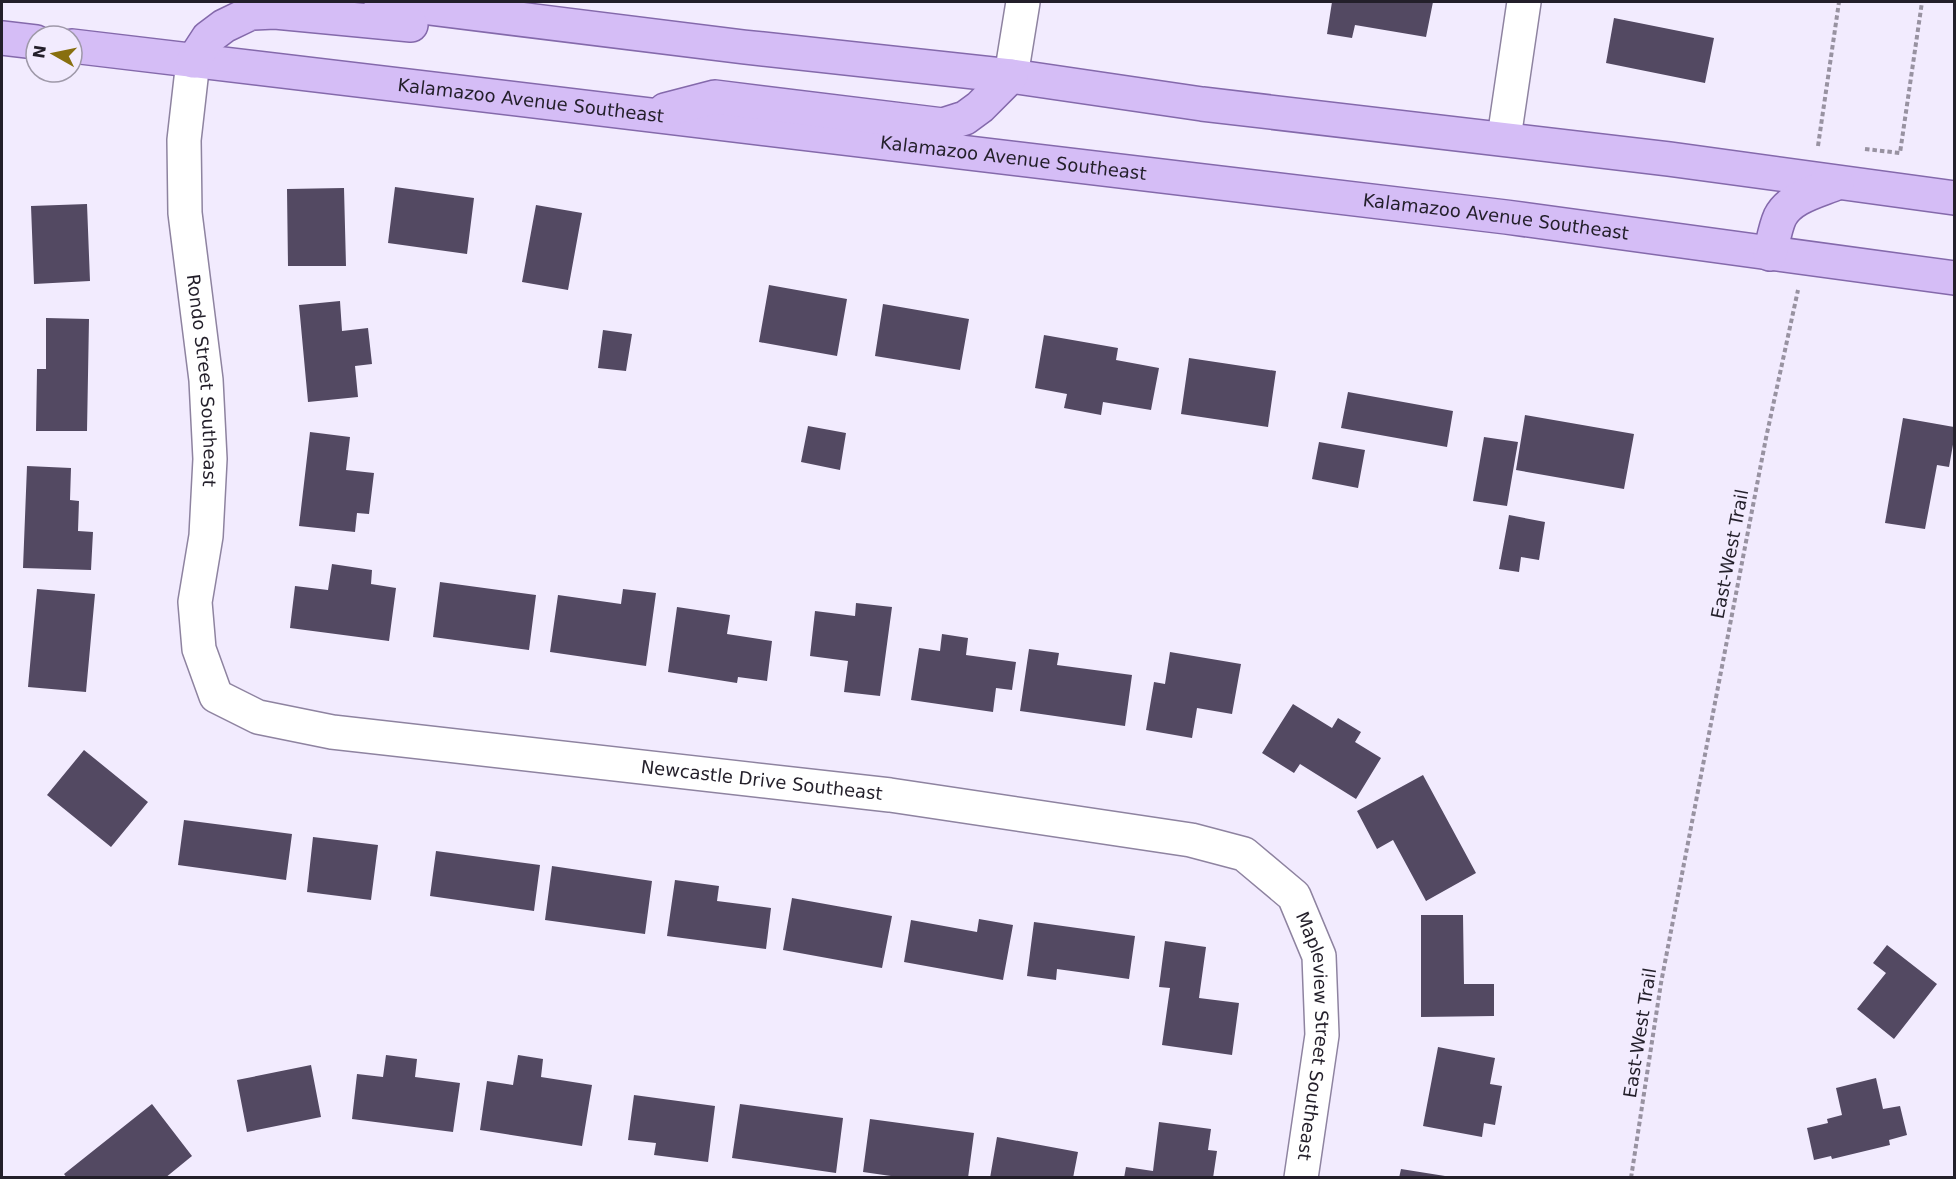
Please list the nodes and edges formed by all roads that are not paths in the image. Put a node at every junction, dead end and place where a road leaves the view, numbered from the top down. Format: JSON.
{"nodes":[{"id":1,"x":381,"y":2,"type":"edge"},
{"id":2,"x":1023,"y":2,"type":"edge"},
{"id":3,"x":1524,"y":2,"type":"edge"},
{"id":4,"x":432,"y":5,"type":"edge"},
{"id":5,"x":511,"y":18,"type":"junction"},
{"id":6,"x":2,"y":38,"type":"edge"},
{"id":7,"x":24,"y":41,"type":"edge"},
{"id":8,"x":84,"y":47,"type":"edge"},
{"id":9,"x":193,"y":61,"type":"junction"},
{"id":10,"x":1011,"y":76,"type":"junction"},
{"id":11,"x":646,"y":115,"type":"junction"},
{"id":12,"x":1504,"y":138,"type":"junction"},
{"id":13,"x":1825,"y":181,"type":"junction"},
{"id":14,"x":1954,"y":198,"type":"edge"},
{"id":15,"x":1770,"y":254,"type":"junction"},
{"id":16,"x":1954,"y":278,"type":"edge"},
{"id":17,"x":216,"y":696,"type":"joint"},
{"id":18,"x":1294,"y":896,"type":"joint"},
{"id":19,"x":1301,"y":1178,"type":"edge"}],
"edges":[{"from":1,"to":4,"type":"main road"},
{"from":2,"to":10,"type":"street"},
{"from":3,"to":12,"type":"street"},
{"from":4,"to":5,"type":"main road"},
{"from":5,"to":9,"type":"main road"},
{"from":5,"to":10,"type":"main road"},
{"from":6,"to":7,"type":"main road"},
{"from":8,"to":9,"type":"main road","name":"Kalamazoo Avenue Southeast"},
{"from":9,"to":11,"type":"main road","name":"Kalamazoo Avenue Southeast"},
{"from":9,"to":17,"type":"street","name":"Rondo Street Southeast"},
{"from":10,"to":11,"type":"main road"},
{"from":10,"to":12,"type":"main road"},
{"from":11,"to":15,"type":"main road","name":"Kalamazoo Avenue Southeast"},
{"from":12,"to":13,"type":"main road"},
{"from":13,"to":14,"type":"main road"},
{"from":13,"to":15,"type":"main road"},
{"from":15,"to":16,"type":"main road","name":"Kalamazoo Avenue Southeast"},
{"from":17,"to":18,"type":"street","name":"Newcastle Drive Southeast"},
{"from":18,"to":19,"type":"street","name":"Mapleview Street Southeast"}]}
